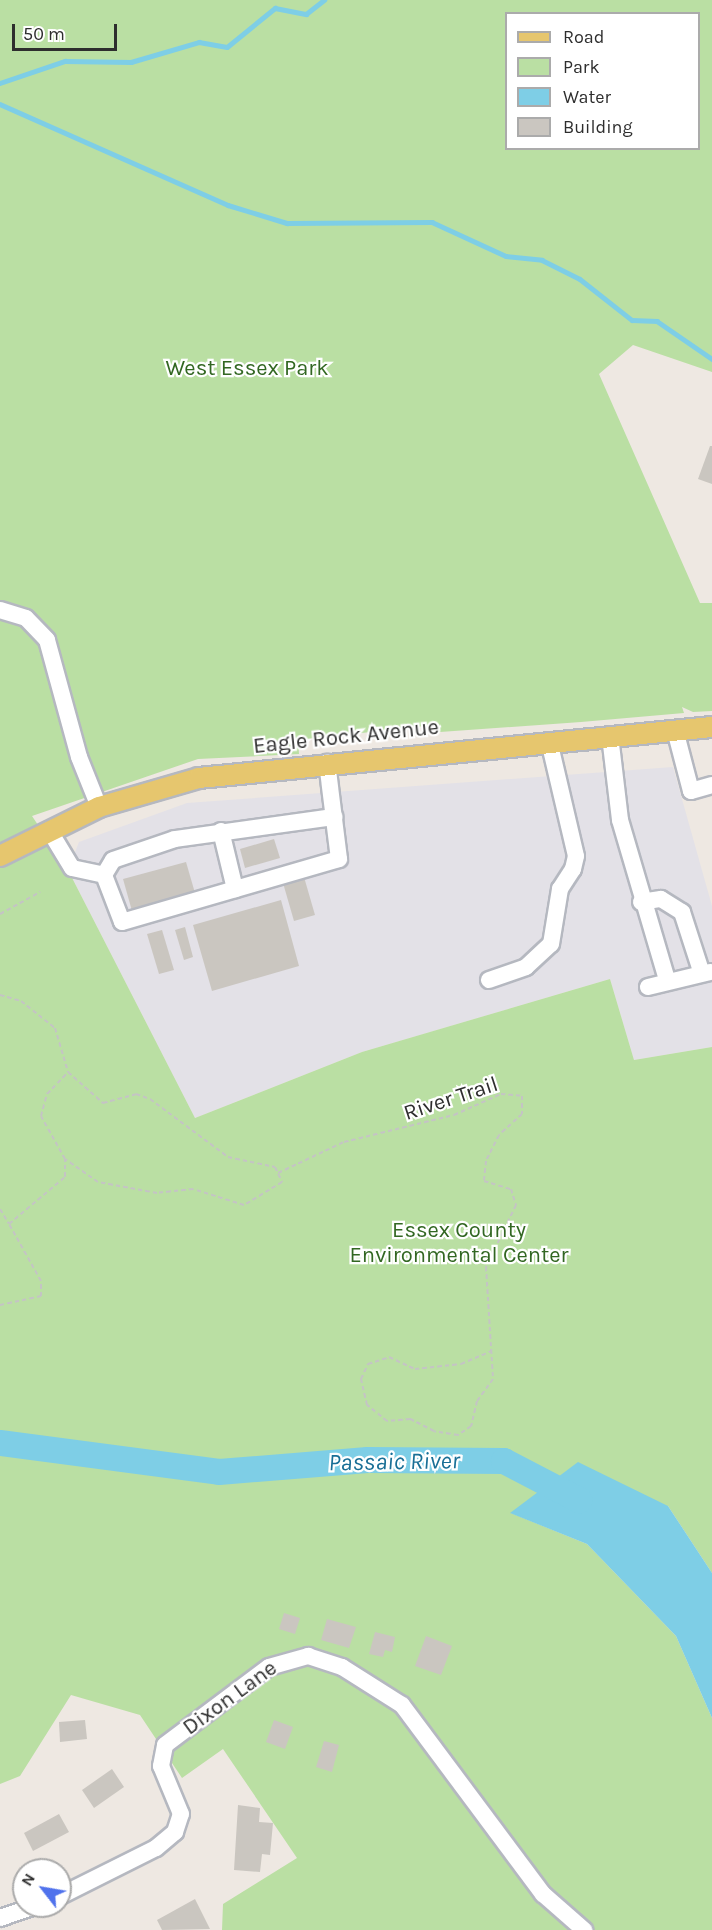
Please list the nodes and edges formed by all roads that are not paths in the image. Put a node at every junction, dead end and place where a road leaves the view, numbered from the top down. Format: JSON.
{"nodes":[{"id":1,"x":0,"y":610,"type":"edge"},
{"id":2,"x":712,"y":727,"type":"edge"},
{"id":3,"x":675,"y":730,"type":"junction"},
{"id":4,"x":610,"y":736,"type":"junction"},
{"id":5,"x":549,"y":741,"type":"junction"},
{"id":6,"x":327,"y":763,"type":"junction"},
{"id":7,"x":712,"y":785,"type":"edge"},
{"id":8,"x":99,"y":807,"type":"junction"},
{"id":9,"x":334,"y":817,"type":"junction"},
{"id":10,"x":49,"y":830,"type":"junction"},
{"id":11,"x":221,"y":831,"type":"junction"},
{"id":12,"x":0,"y":856,"type":"edge"},
{"id":13,"x":105,"y":874,"type":"junction"},
{"id":14,"x":236,"y":889,"type":"junction"},
{"id":15,"x":641,"y":902,"type":"junction"},
{"id":16,"x":707,"y":971,"type":"edge"},
{"id":17,"x":489,"y":980,"type":"dead end"},
{"id":18,"x":667,"y":980,"type":"junction"},
{"id":19,"x":648,"y":987,"type":"dead end"},
{"id":20,"x":72,"y":1890,"type":"edge"},
{"id":21,"x":584,"y":1930,"type":"edge"}],
"edges":[{"from":1,"to":8,"type":"street"},
{"from":2,"to":3,"type":"main road","name":"Eagle Rock Avenue"},
{"from":3,"to":4,"type":"main road","name":"Eagle Rock Avenue"},
{"from":3,"to":7,"type":"street"},
{"from":4,"to":5,"type":"main road","name":"Eagle Rock Avenue"},
{"from":4,"to":15,"type":"street"},
{"from":5,"to":6,"type":"main road","name":"Eagle Rock Avenue"},
{"from":5,"to":17,"type":"street"},
{"from":6,"to":8,"type":"main road","name":"Eagle Rock Avenue"},
{"from":6,"to":9,"type":"street"},
{"from":8,"to":10,"type":"main road","name":"Eagle Rock Avenue"},
{"from":9,"to":11,"type":"street"},
{"from":9,"to":14,"type":"street"},
{"from":10,"to":12,"type":"main road","name":"Eagle Rock Avenue"},
{"from":10,"to":13,"type":"street"},
{"from":11,"to":13,"type":"street"},
{"from":11,"to":14,"type":"street"},
{"from":13,"to":14,"type":"street"},
{"from":15,"to":16,"type":"street"},
{"from":15,"to":18,"type":"street"},
{"from":16,"to":18,"type":"street"},
{"from":18,"to":19,"type":"street"},
{"from":20,"to":21,"type":"street","name":"Dixon Lane"}]}
